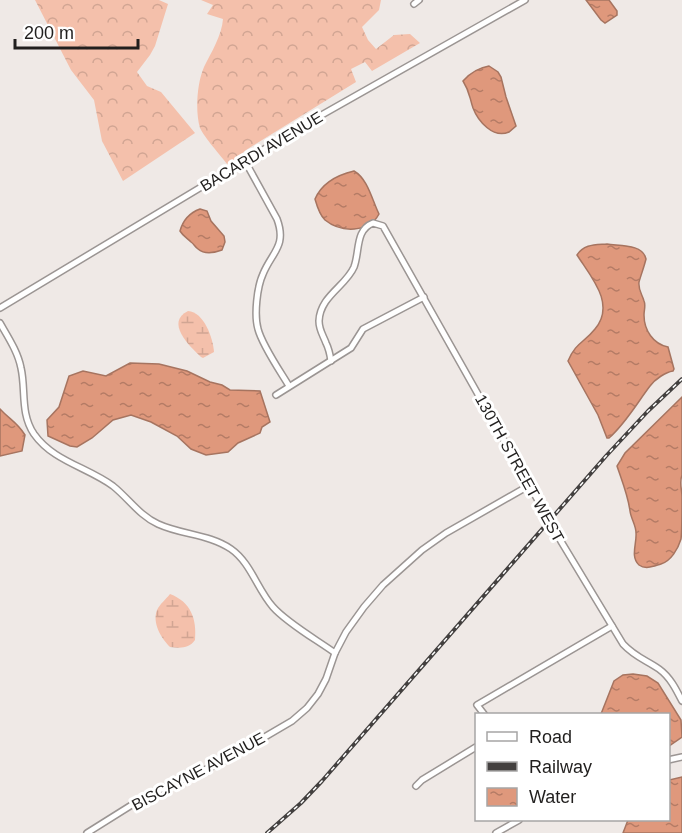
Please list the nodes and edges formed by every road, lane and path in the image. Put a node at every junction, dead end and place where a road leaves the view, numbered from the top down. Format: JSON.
{"nodes":[{"id":1,"x":510,"y":0,"type":"edge"},
{"id":2,"x":522,"y":1,"type":"edge"},
{"id":3,"x":514,"y":7,"type":"junction"},
{"id":4,"x":245,"y":161,"type":"junction"},
{"id":5,"x":424,"y":297,"type":"junction"},
{"id":6,"x":0,"y":308,"type":"edge"},
{"id":7,"x":0,"y":323,"type":"edge"},
{"id":8,"x":331,"y":361,"type":"junction"},
{"id":9,"x":289,"y":386,"type":"junction"},
{"id":10,"x":276,"y":394,"type":"dead end"},
{"id":11,"x":530,"y":485,"type":"junction"},
{"id":12,"x":612,"y":626,"type":"junction"},
{"id":13,"x":335,"y":653,"type":"junction"},
{"id":14,"x":682,"y":701,"type":"edge"},
{"id":15,"x":483,"y":713,"type":"edge"},
{"id":16,"x":475,"y":748,"type":"edge"},
{"id":17,"x":416,"y":786,"type":"dead end"},
{"id":18,"x":516,"y":821,"type":"edge"},
{"id":19,"x":87,"y":833,"type":"edge"},
{"id":20,"x":496,"y":833,"type":"edge"}],
"edges":[{"from":1,"to":3,"type":"street"},
{"from":2,"to":3,"type":"street","name":"BACARDI AVENUE"},
{"from":3,"to":4,"type":"street","name":"BACARDI AVENUE"},
{"from":4,"to":6,"type":"street","name":"BACARDI AVENUE"},
{"from":4,"to":9,"type":"street"},
{"from":5,"to":8,"type":"street"},
{"from":5,"to":8,"type":"street","name":"130TH STREET WEST"},
{"from":5,"to":11,"type":"street","name":"130TH STREET WEST"},
{"from":7,"to":13,"type":"street"},
{"from":8,"to":9,"type":"street"},
{"from":9,"to":10,"type":"street"},
{"from":11,"to":12,"type":"street","name":"130TH STREET WEST"},
{"from":11,"to":13,"type":"street","name":"BISCAYNE AVENUE"},
{"from":12,"to":14,"type":"street","name":"130TH STREET WEST"},
{"from":12,"to":15,"type":"street"},
{"from":13,"to":19,"type":"street","name":"BISCAYNE AVENUE"},
{"from":16,"to":17,"type":"street"},
{"from":18,"to":20,"type":"street"}]}
